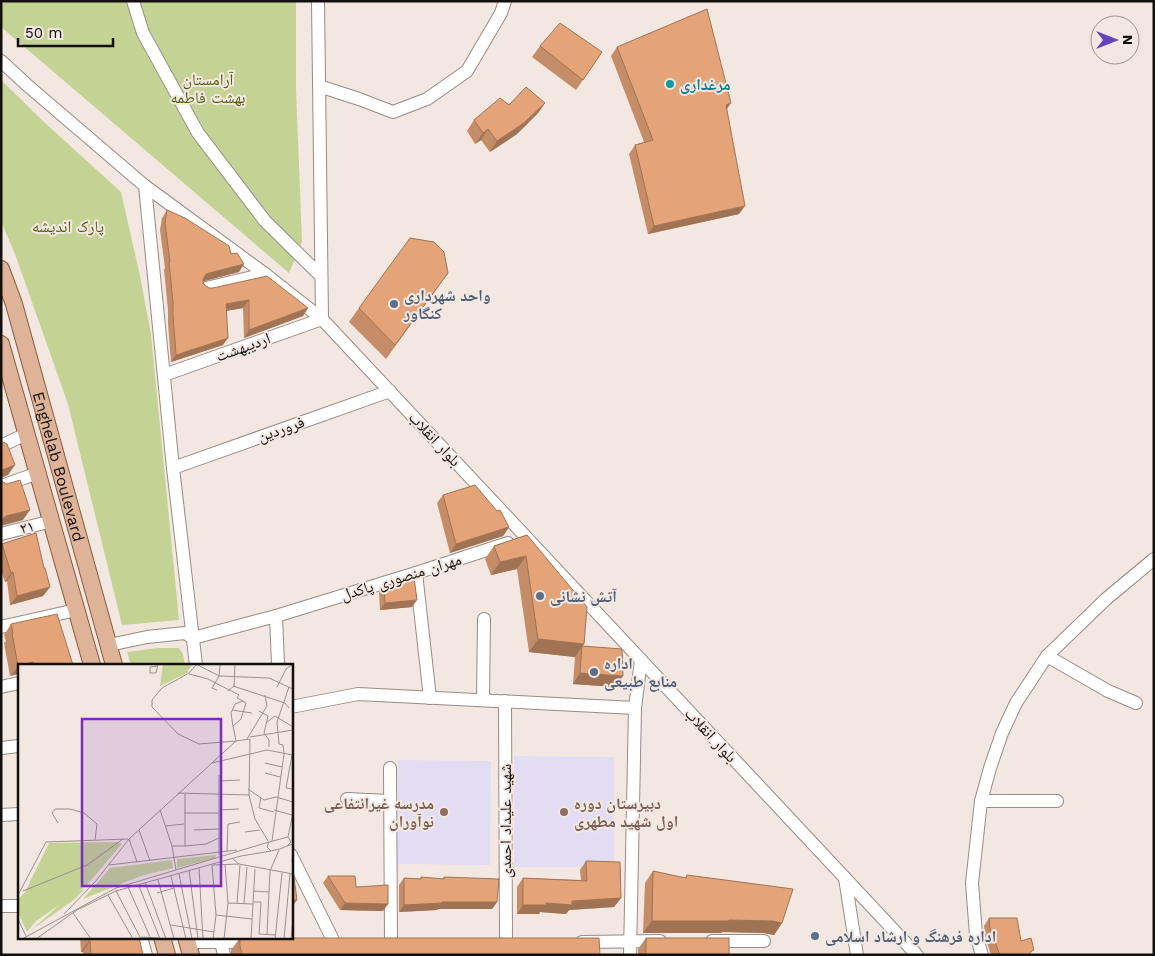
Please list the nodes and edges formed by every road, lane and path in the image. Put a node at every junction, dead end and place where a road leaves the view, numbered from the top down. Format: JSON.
{"nodes":[{"id":1,"x":134,"y":1,"type":"edge"},
{"id":2,"x":318,"y":1,"type":"edge"},
{"id":3,"x":505,"y":1,"type":"edge"},
{"id":4,"x":1,"y":61,"type":"edge"},
{"id":5,"x":319,"y":86,"type":"junction"},
{"id":6,"x":145,"y":186,"type":"junction"},
{"id":7,"x":1,"y":269,"type":"edge"},
{"id":8,"x":265,"y":274,"type":"junction"},
{"id":9,"x":321,"y":276,"type":"junction"},
{"id":10,"x":206,"y":288,"type":"edge"},
{"id":11,"x":322,"y":319,"type":"junction"},
{"id":12,"x":1,"y":344,"type":"edge"},
{"id":13,"x":164,"y":375,"type":"junction"},
{"id":14,"x":7,"y":385,"type":"edge"},
{"id":15,"x":390,"y":391,"type":"junction"},
{"id":16,"x":26,"y":434,"type":"junction"},
{"id":17,"x":1,"y":446,"type":"edge"},
{"id":18,"x":173,"y":468,"type":"junction"},
{"id":19,"x":38,"y":473,"type":"junction"},
{"id":20,"x":1,"y":486,"type":"edge"},
{"id":21,"x":52,"y":521,"type":"junction"},
{"id":22,"x":1,"y":534,"type":"edge"},
{"id":23,"x":526,"y":537,"type":"junction"},
{"id":24,"x":1154,"y":559,"type":"edge"},
{"id":25,"x":416,"y":573,"type":"junction"},
{"id":26,"x":76,"y":610,"type":"junction"},
{"id":27,"x":276,"y":616,"type":"junction"},
{"id":28,"x":484,"y":619,"type":"dead end"},
{"id":29,"x":1,"y":627,"type":"edge"},
{"id":30,"x":193,"y":638,"type":"junction"},
{"id":31,"x":109,"y":644,"type":"junction"},
{"id":32,"x":1047,"y":656,"type":"junction"},
{"id":33,"x":90,"y":657,"type":"edge"},
{"id":34,"x":641,"y":660,"type":"junction"},
{"id":35,"x":114,"y":664,"type":"edge"},
{"id":36,"x":196,"y":664,"type":"edge"},
{"id":37,"x":278,"y":664,"type":"edge"},
{"id":38,"x":18,"y":683,"type":"edge"},
{"id":39,"x":1,"y":687,"type":"edge"},
{"id":40,"x":430,"y":698,"type":"junction"},
{"id":41,"x":484,"y":700,"type":"junction"},
{"id":42,"x":505,"y":701,"type":"junction"},
{"id":43,"x":1136,"y":703,"type":"dead end"},
{"id":44,"x":292,"y":707,"type":"edge"},
{"id":45,"x":635,"y":708,"type":"junction"},
{"id":46,"x":18,"y":746,"type":"edge"},
{"id":47,"x":1,"y":748,"type":"edge"},
{"id":48,"x":390,"y":768,"type":"dead end"},
{"id":49,"x":347,"y":799,"type":"dead end"},
{"id":50,"x":389,"y":801,"type":"junction"},
{"id":51,"x":981,"y":801,"type":"junction"},
{"id":52,"x":1057,"y":801,"type":"dead end"},
{"id":53,"x":18,"y":814,"type":"edge"},
{"id":54,"x":1,"y":816,"type":"edge"},
{"id":55,"x":292,"y":857,"type":"edge"},
{"id":56,"x":845,"y":878,"type":"junction"},
{"id":57,"x":1,"y":906,"type":"edge"},
{"id":58,"x":18,"y":906,"type":"edge"},
{"id":59,"x":141,"y":938,"type":"edge"},
{"id":60,"x":162,"y":938,"type":"edge"},
{"id":61,"x":220,"y":940,"type":"edge"},
{"id":62,"x":698,"y":941,"type":"edge"},
{"id":63,"x":728,"y":941,"type":"junction"},
{"id":64,"x":764,"y":941,"type":"dead end"},
{"id":65,"x":268,"y":942,"type":"edge"},
{"id":66,"x":334,"y":942,"type":"edge"},
{"id":67,"x":391,"y":942,"type":"edge"},
{"id":68,"x":506,"y":942,"type":"edge"},
{"id":69,"x":573,"y":942,"type":"edge"},
{"id":70,"x":631,"y":942,"type":"junction"},
{"id":71,"x":669,"y":942,"type":"edge"},
{"id":72,"x":188,"y":945,"type":"edge"},
{"id":73,"x":146,"y":955,"type":"edge"},
{"id":74,"x":167,"y":955,"type":"edge"},
{"id":75,"x":224,"y":955,"type":"edge"},
{"id":76,"x":630,"y":955,"type":"edge"},
{"id":77,"x":728,"y":955,"type":"edge"},
{"id":78,"x":857,"y":955,"type":"edge"},
{"id":79,"x":917,"y":955,"type":"edge"},
{"id":80,"x":982,"y":955,"type":"edge"}],
"edges":[{"from":1,"to":9,"type":"street"},
{"from":2,"to":5,"type":"street"},
{"from":3,"to":5,"type":"street"},
{"from":4,"to":6,"type":"street","name":"بلوار انقلاب"},
{"from":5,"to":9,"type":"street"},
{"from":6,"to":8,"type":"street","name":"بلوار انقلاب"},
{"from":6,"to":13,"type":"street"},
{"from":7,"to":31,"type":"main road","name":"Enghelab Boulevard"},
{"from":8,"to":10,"type":"street"},
{"from":8,"to":11,"type":"street","name":"بلوار انقلاب"},
{"from":9,"to":11,"type":"street"},
{"from":11,"to":13,"type":"street","name":"اردیبهشت"},
{"from":11,"to":15,"type":"street","name":"بلوار انقلاب"},
{"from":12,"to":14,"type":"main road","name":"Enghelab Boulevard"},
{"from":13,"to":18,"type":"street"},
{"from":14,"to":16,"type":"main road","name":"Enghelab Boulevard"},
{"from":15,"to":18,"type":"street","name":"فروردین"},
{"from":15,"to":23,"type":"street","name":"بلوار انقلاب"},
{"from":16,"to":17,"type":"street"},
{"from":16,"to":19,"type":"main road","name":"Enghelab Boulevard"},
{"from":18,"to":30,"type":"street"},
{"from":19,"to":20,"type":"street"},
{"from":19,"to":21,"type":"main road","name":"Enghelab Boulevard"},
{"from":21,"to":22,"type":"street","name":"۲۱"},
{"from":21,"to":26,"type":"main road","name":"Enghelab Boulevard"},
{"from":23,"to":25,"type":"street","name":"مهران منصوری پاکدل"},
{"from":23,"to":34,"type":"street","name":"بلوار انقلاب"},
{"from":24,"to":32,"type":"street"},
{"from":25,"to":27,"type":"street","name":"مهران منصوری پاکدل"},
{"from":25,"to":40,"type":"street"},
{"from":26,"to":29,"type":"street"},
{"from":26,"to":33,"type":"main road","name":"Enghelab Boulevard"},
{"from":27,"to":30,"type":"street","name":"مهران منصوری پاکدل"},
{"from":27,"to":37,"type":"street"},
{"from":28,"to":41,"type":"street"},
{"from":30,"to":31,"type":"street","name":"مهران منصوری پاکدل"},
{"from":30,"to":36,"type":"street"},
{"from":31,"to":33,"type":"main road"},
{"from":31,"to":35,"type":"main road","name":"Enghelab Boulevard"},
{"from":32,"to":43,"type":"street"},
{"from":32,"to":51,"type":"street"},
{"from":34,"to":45,"type":"street"},
{"from":34,"to":56,"type":"street","name":"بلوار انقلاب"},
{"from":38,"to":39,"type":"street"},
{"from":40,"to":41,"type":"street"},
{"from":40,"to":44,"type":"street"},
{"from":41,"to":42,"type":"street"},
{"from":42,"to":45,"type":"street"},
{"from":42,"to":68,"type":"street","name":"شهید علیداد احمدی"},
{"from":45,"to":70,"type":"street"},
{"from":46,"to":47,"type":"street"},
{"from":48,"to":50,"type":"street"},
{"from":49,"to":50,"type":"street"},
{"from":50,"to":67,"type":"street"},
{"from":51,"to":52,"type":"street"},
{"from":51,"to":80,"type":"street"},
{"from":53,"to":54,"type":"street"},
{"from":55,"to":66,"type":"street"},
{"from":56,"to":78,"type":"street"},
{"from":56,"to":79,"type":"street","name":"بلوار انقلاب"},
{"from":57,"to":58,"type":"street"},
{"from":59,"to":73,"type":"street"},
{"from":60,"to":74,"type":"main road"},
{"from":61,"to":65,"type":"street"},
{"from":61,"to":72,"type":"street"},
{"from":61,"to":75,"type":"street"},
{"from":62,"to":63,"type":"street"},
{"from":63,"to":64,"type":"street"},
{"from":63,"to":77,"type":"street"},
{"from":69,"to":70,"type":"street"},
{"from":70,"to":71,"type":"street"},
{"from":70,"to":76,"type":"street"}]}
